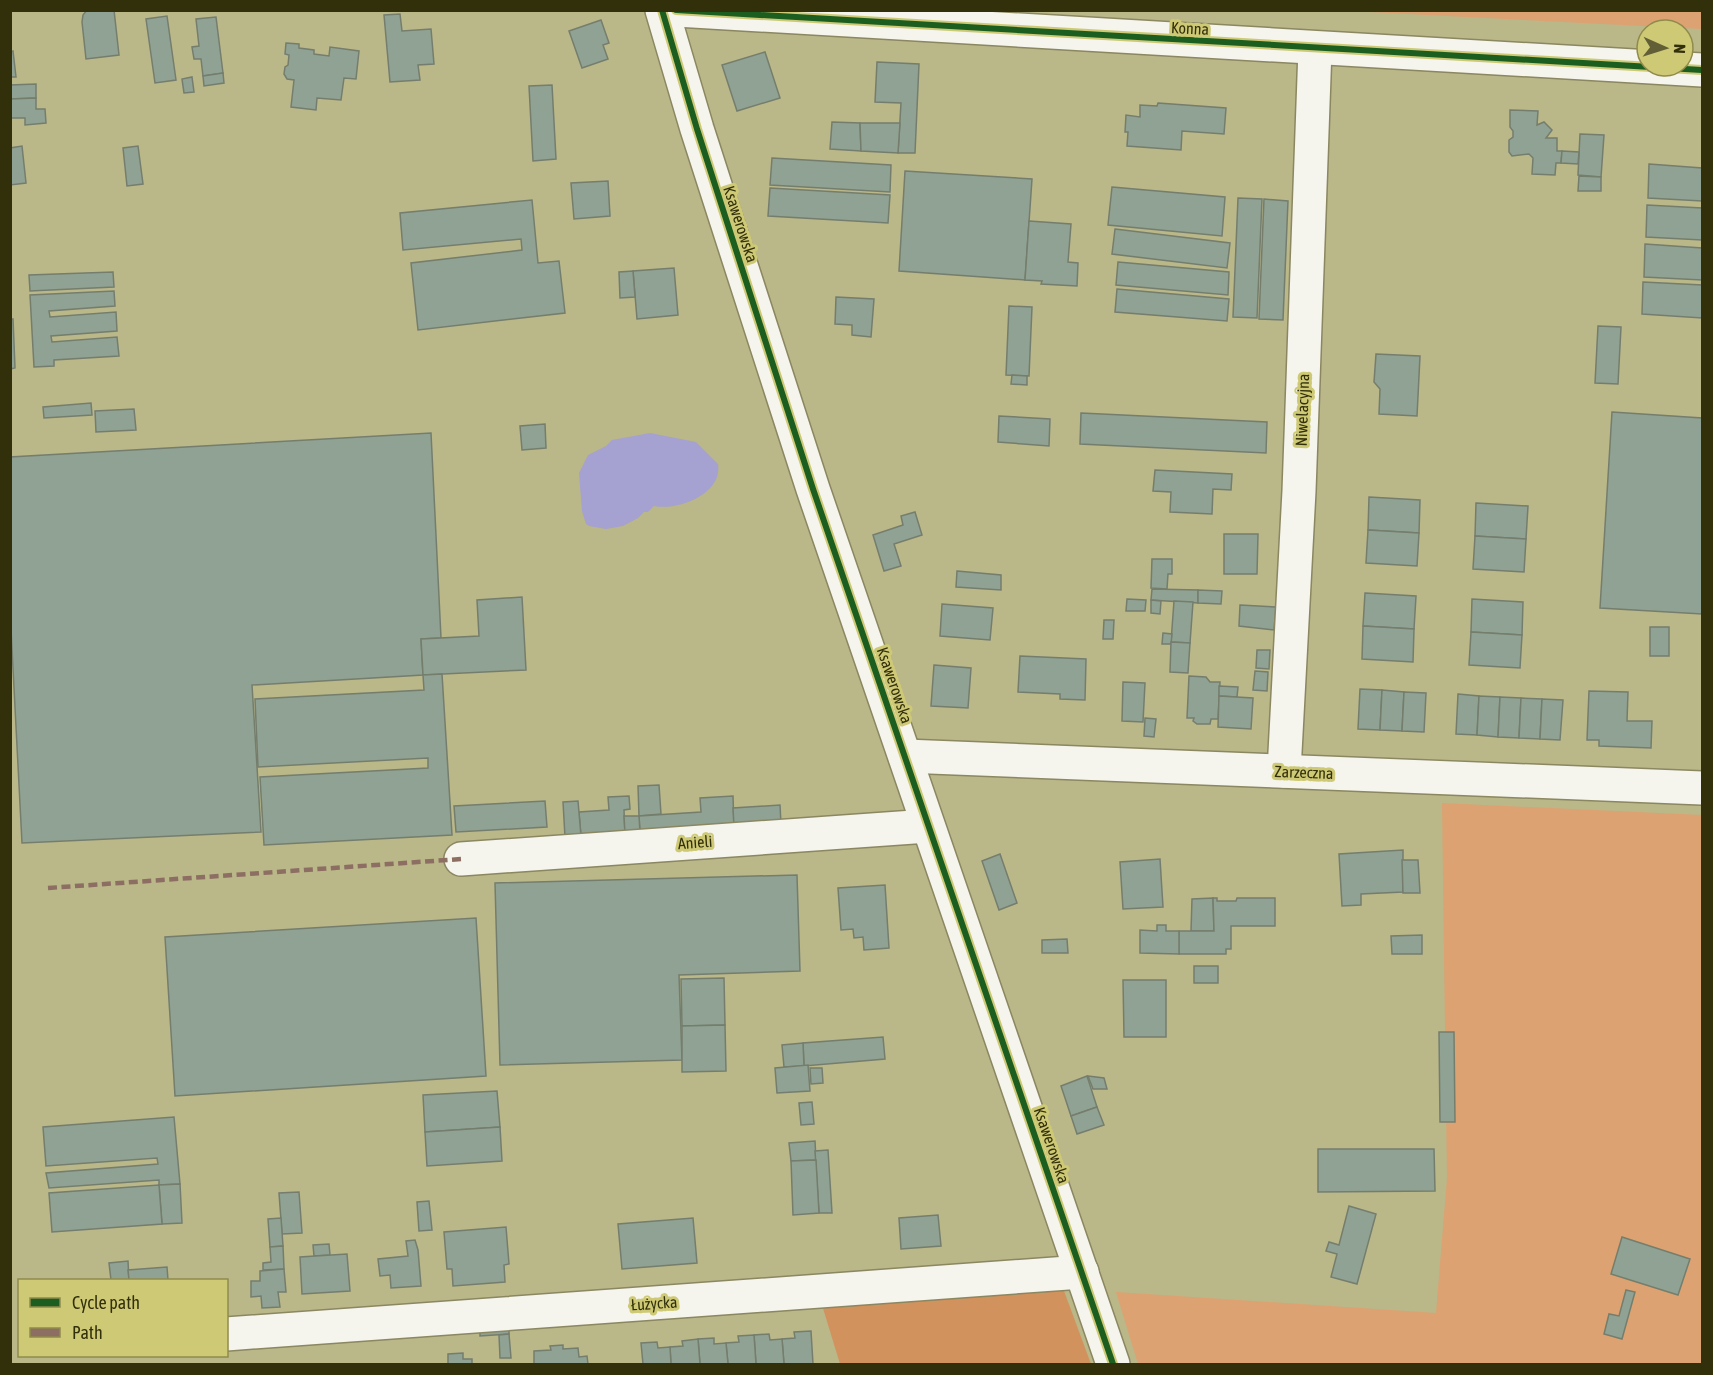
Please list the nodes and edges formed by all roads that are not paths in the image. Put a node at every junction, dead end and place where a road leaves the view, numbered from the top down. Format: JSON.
{"nodes":[{"id":1,"x":662,"y":10,"type":"edge"},
{"id":2,"x":676,"y":10,"type":"edge"},
{"id":3,"x":1314,"y":49,"type":"junction"},
{"id":4,"x":1702,"y":70,"type":"edge"},
{"id":5,"x":906,"y":756,"type":"junction"},
{"id":6,"x":1284,"y":771,"type":"junction"},
{"id":7,"x":1702,"y":788,"type":"edge"},
{"id":8,"x":928,"y":826,"type":"junction"},
{"id":9,"x":461,"y":859,"type":"dead end"},
{"id":10,"x":1082,"y":1272,"type":"junction"},
{"id":11,"x":228,"y":1334,"type":"edge"},
{"id":12,"x":1113,"y":1365,"type":"edge"}],
"edges":[{"from":1,"to":5,"type":"street","name":"Ksawerowska"},
{"from":2,"to":3,"type":"street","name":"Konna"},
{"from":3,"to":4,"type":"street","name":"Konna"},
{"from":3,"to":6,"type":"street","name":"Niwelacyjna"},
{"from":5,"to":6,"type":"street","name":"Zarzeczna"},
{"from":5,"to":8,"type":"street","name":"Ksawerowska"},
{"from":6,"to":7,"type":"street","name":"Zarzeczna"},
{"from":8,"to":9,"type":"street","name":"Anieli"},
{"from":8,"to":10,"type":"street","name":"Ksawerowska"},
{"from":10,"to":11,"type":"street","name":"Łużycka"},
{"from":10,"to":12,"type":"street","name":"Ksawerowska"}]}
